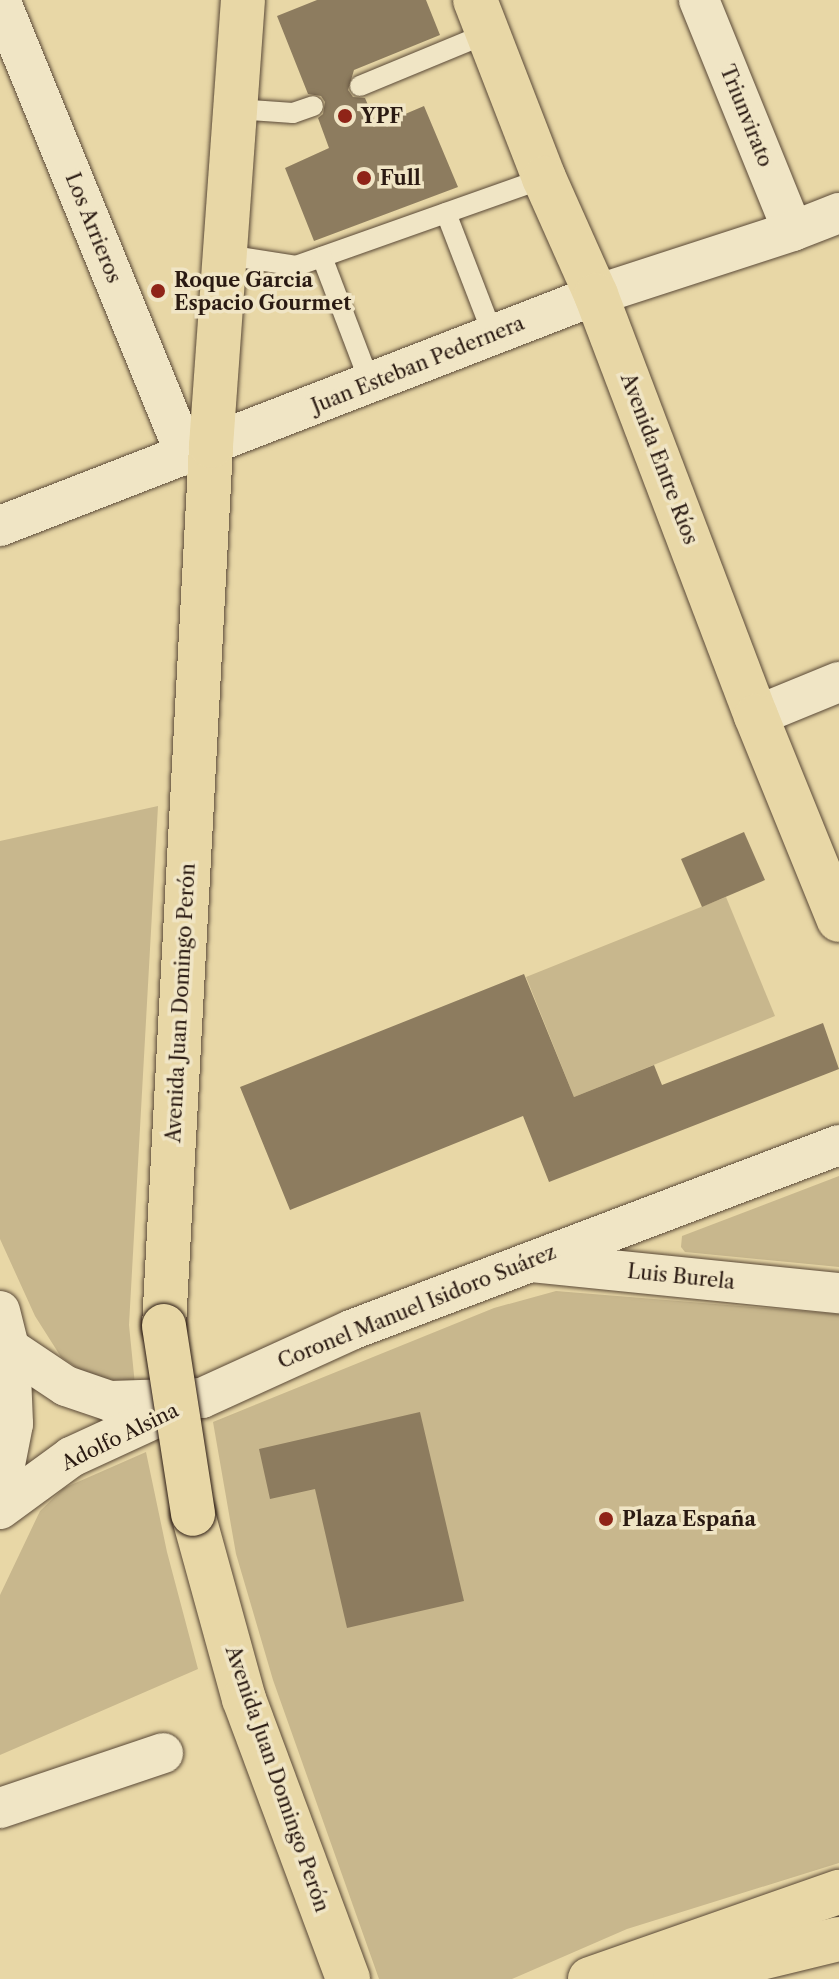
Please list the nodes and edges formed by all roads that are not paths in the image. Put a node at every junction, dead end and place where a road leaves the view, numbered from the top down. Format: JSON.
{"nodes":[{"id":1,"x":0,"y":0,"type":"edge"},
{"id":2,"x":243,"y":0,"type":"edge"},
{"id":3,"x":699,"y":0,"type":"edge"},
{"id":4,"x":481,"y":16,"type":"edge"},
{"id":5,"x":360,"y":86,"type":"dead end"},
{"id":6,"x":313,"y":106,"type":"dead end"},
{"id":7,"x":236,"y":109,"type":"junction"},
{"id":8,"x":544,"y":178,"type":"junction"},
{"id":9,"x":446,"y":213,"type":"junction"},
{"id":10,"x":839,"y":213,"type":"edge"},
{"id":11,"x":793,"y":231,"type":"junction"},
{"id":12,"x":226,"y":255,"type":"junction"},
{"id":13,"x":322,"y":257,"type":"junction"},
{"id":14,"x":596,"y":295,"type":"junction"},
{"id":15,"x":493,"y":335,"type":"junction"},
{"id":16,"x":371,"y":385,"type":"junction"},
{"id":17,"x":199,"y":451,"type":"junction"},
{"id":18,"x":0,"y":526,"type":"edge"},
{"id":19,"x":839,"y":682,"type":"edge"},
{"id":20,"x":756,"y":716,"type":"junction"},
{"id":21,"x":839,"y":920,"type":"edge"},
{"id":22,"x":839,"y":1145,"type":"edge"},
{"id":23,"x":524,"y":1262,"type":"junction"},
{"id":24,"x":839,"y":1293,"type":"edge"},
{"id":25,"x":0,"y":1311,"type":"edge"},
{"id":26,"x":5,"y":1346,"type":"edge"},
{"id":27,"x":202,"y":1398,"type":"junction"},
{"id":28,"x":0,"y":1490,"type":"edge"},
{"id":29,"x":0,"y":1509,"type":"edge"},
{"id":30,"x":163,"y":1753,"type":"dead end"},
{"id":31,"x":0,"y":1808,"type":"edge"},
{"id":32,"x":839,"y":1892,"type":"edge"},
{"id":33,"x":839,"y":1939,"type":"edge"},
{"id":34,"x":348,"y":1979,"type":"edge"},
{"id":35,"x":590,"y":1979,"type":"edge"},
{"id":36,"x":675,"y":1979,"type":"edge"}],
"edges":[{"from":1,"to":17,"type":"street","name":"Los Arrieros"},
{"from":2,"to":7,"type":"main road","name":"Avenida Juan Domingo Perón"},
{"from":3,"to":11,"type":"street","name":"Triunvirato"},
{"from":4,"to":5,"type":"lane"},
{"from":4,"to":8,"type":"main road","name":"Avenida Entre Ríos"},
{"from":6,"to":7,"type":"lane"},
{"from":7,"to":12,"type":"main road","name":"Avenida Juan Domingo Perón"},
{"from":8,"to":9,"type":"lane"},
{"from":8,"to":14,"type":"main road","name":"Avenida Entre Ríos"},
{"from":9,"to":13,"type":"lane"},
{"from":9,"to":15,"type":"lane"},
{"from":10,"to":11,"type":"street","name":"Juan Esteban Pedernera"},
{"from":11,"to":14,"type":"street","name":"Juan Esteban Pedernera"},
{"from":12,"to":13,"type":"lane"},
{"from":12,"to":17,"type":"main road","name":"Avenida Juan Domingo Perón"},
{"from":13,"to":16,"type":"lane"},
{"from":14,"to":15,"type":"street","name":"Juan Esteban Pedernera"},
{"from":14,"to":20,"type":"main road","name":"Avenida Entre Ríos"},
{"from":15,"to":16,"type":"street","name":"Juan Esteban Pedernera"},
{"from":16,"to":17,"type":"street","name":"Juan Esteban Pedernera"},
{"from":17,"to":18,"type":"street","name":"Juan Esteban Pedernera"},
{"from":17,"to":34,"type":"main road","name":"Avenida Juan Domingo Perón","bridge":true},
{"from":19,"to":20,"type":"street"},
{"from":20,"to":21,"type":"main road","name":"Avenida Entre Ríos"},
{"from":22,"to":23,"type":"street","name":"Coronel Manuel Isidoro Suárez"},
{"from":23,"to":24,"type":"street","name":"Luis Burela"},
{"from":23,"to":27,"type":"street","name":"Coronel Manuel Isidoro Suárez"},
{"from":25,"to":26,"type":"street"},
{"from":26,"to":27,"type":"street","name":"Coronel Manuel Isidoro Suárez"},
{"from":26,"to":28,"type":"street"},
{"from":27,"to":29,"type":"street","name":"Adolfo Alsina"},
{"from":30,"to":31,"type":"street"},
{"from":32,"to":35,"type":"main road"},
{"from":33,"to":36,"type":"main road"}]}
